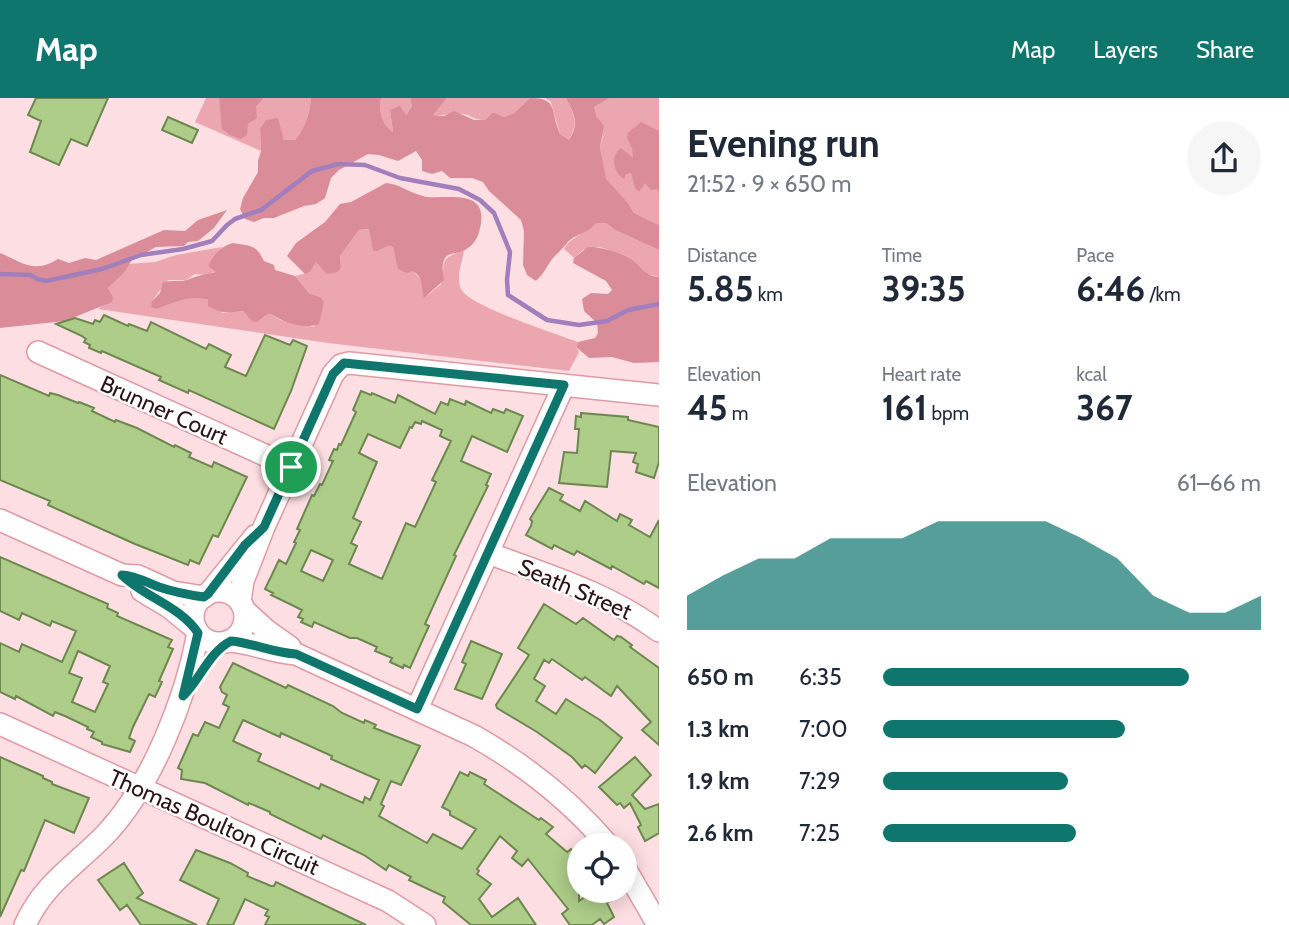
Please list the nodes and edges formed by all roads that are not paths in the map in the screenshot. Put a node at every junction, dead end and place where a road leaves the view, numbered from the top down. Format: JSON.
{"nodes":[{"id":1,"x":38,"y":352,"type":"dead end"},
{"id":2,"x":564,"y":385,"type":"junction"},
{"id":3,"x":659,"y":396,"type":"edge"},
{"id":4,"x":291,"y":467,"type":"junction"},
{"id":5,"x":0,"y":520,"type":"edge"},
{"id":6,"x":264,"y":527,"type":"junction"},
{"id":7,"x":488,"y":553,"type":"junction"},
{"id":8,"x":122,"y":575,"type":"junction"},
{"id":9,"x":206,"y":595,"type":"junction"},
{"id":10,"x":242,"y":606,"type":"junction"},
{"id":11,"x":197,"y":631,"type":"junction"},
{"id":12,"x":659,"y":631,"type":"edge"},
{"id":13,"x":229,"y":642,"type":"junction"},
{"id":14,"x":296,"y":654,"type":"junction"},
{"id":15,"x":183,"y":696,"type":"junction"},
{"id":16,"x":417,"y":709,"type":"junction"},
{"id":17,"x":0,"y":724,"type":"edge"},
{"id":18,"x":139,"y":788,"type":"junction"},
{"id":19,"x":597,"y":833,"type":"edge"},
{"id":20,"x":637,"y":889,"type":"edge"},
{"id":21,"x":25,"y":925,"type":"edge"},
{"id":22,"x":425,"y":925,"type":"edge"},
{"id":23,"x":658,"y":925,"type":"edge"}],
"edges":[{"from":1,"to":4,"type":"street","name":"Brunner Court"},
{"from":2,"to":3,"type":"street"},
{"from":2,"to":4,"type":"street"},
{"from":2,"to":7,"type":"street"},
{"from":4,"to":6,"type":"street"},
{"from":5,"to":8,"type":"street"},
{"from":6,"to":9,"type":"street"},
{"from":6,"to":10,"type":"street"},
{"from":7,"to":12,"type":"street","name":"Seath Street"},
{"from":7,"to":16,"type":"street"},
{"from":8,"to":9,"type":"street"},
{"from":8,"to":11,"type":"street"},
{"from":9,"to":10,"type":"street"},
{"from":9,"to":11,"type":"street"},
{"from":10,"to":13,"type":"street"},
{"from":10,"to":14,"type":"street"},
{"from":11,"to":13,"type":"street"},
{"from":11,"to":15,"type":"street"},
{"from":13,"to":14,"type":"street"},
{"from":13,"to":15,"type":"street"},
{"from":14,"to":16,"type":"street"},
{"from":15,"to":18,"type":"street"},
{"from":16,"to":19,"type":"street"},
{"from":17,"to":18,"type":"street","name":"Thomas Boulton Circuit"},
{"from":18,"to":21,"type":"street"},
{"from":18,"to":22,"type":"street","name":"Thomas Boulton Circuit"},
{"from":20,"to":23,"type":"street"}]}
